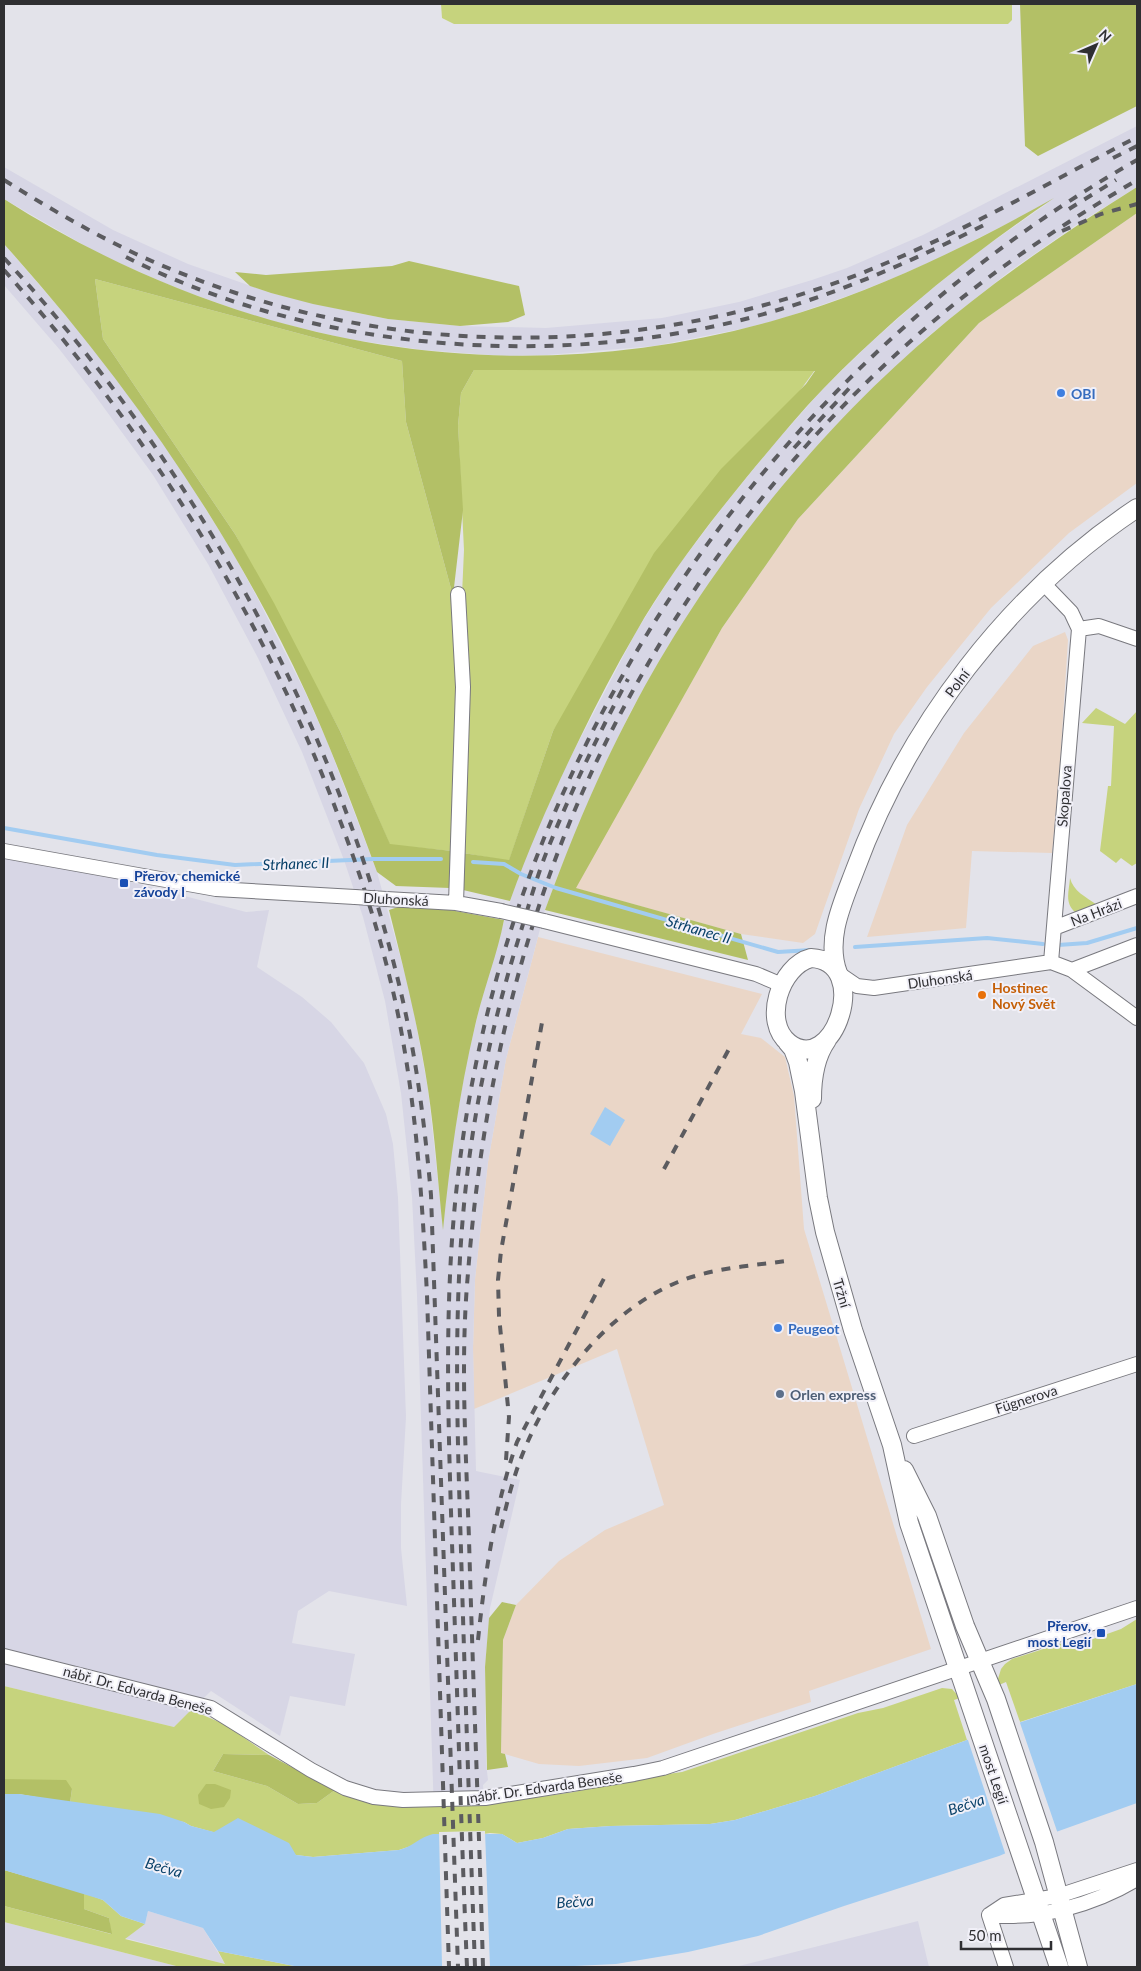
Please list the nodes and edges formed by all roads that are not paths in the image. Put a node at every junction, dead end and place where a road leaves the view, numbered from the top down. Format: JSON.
{"nodes":[{"id":1,"x":1137,"y":508,"type":"edge"},
{"id":2,"x":1044,"y":584,"type":"junction"},
{"id":3,"x":458,"y":594,"type":"dead end"},
{"id":4,"x":1078,"y":629,"type":"junction"},
{"id":5,"x":1137,"y":639,"type":"edge"},
{"id":6,"x":4,"y":851,"type":"edge"},
{"id":7,"x":1137,"y":896,"type":"edge"},
{"id":8,"x":456,"y":903,"type":"junction"},
{"id":9,"x":842,"y":906,"type":"junction"},
{"id":10,"x":1054,"y":928,"type":"junction"},
{"id":11,"x":1137,"y":945,"type":"edge"},
{"id":12,"x":804,"y":960,"type":"junction"},
{"id":13,"x":1051,"y":962,"type":"junction"},
{"id":14,"x":1072,"y":970,"type":"junction"},
{"id":15,"x":838,"y":973,"type":"junction"},
{"id":16,"x":782,"y":985,"type":"junction"},
{"id":17,"x":874,"y":988,"type":"junction"},
{"id":18,"x":842,"y":1007,"type":"junction"},
{"id":19,"x":1137,"y":1018,"type":"edge"},
{"id":20,"x":827,"y":1040,"type":"junction"},
{"id":21,"x":787,"y":1042,"type":"junction"},
{"id":22,"x":810,"y":1137,"type":"junction"},
{"id":23,"x":1137,"y":1364,"type":"edge"},
{"id":24,"x":914,"y":1436,"type":"dead end"},
{"id":25,"x":892,"y":1445,"type":"junction"},
{"id":26,"x":1137,"y":1608,"type":"edge"},
{"id":27,"x":4,"y":1656,"type":"edge"},
{"id":28,"x":980,"y":1661,"type":"junction"},
{"id":29,"x":958,"y":1668,"type":"junction"},
{"id":30,"x":992,"y":1687,"type":"joint"},
{"id":31,"x":967,"y":1696,"type":"joint"},
{"id":32,"x":1137,"y":1870,"type":"edge"},
{"id":33,"x":1137,"y":1879,"type":"edge"},
{"id":34,"x":1060,"y":1903,"type":"junction"},
{"id":35,"x":1038,"y":1906,"type":"junction"},
{"id":36,"x":1006,"y":1967,"type":"edge"},
{"id":37,"x":1059,"y":1967,"type":"edge"},
{"id":38,"x":1078,"y":1967,"type":"edge"}],
"edges":[{"from":1,"to":2,"type":"main road","name":"Polní"},
{"from":2,"to":4,"type":"street"},
{"from":2,"to":9,"type":"main road","name":"Polní"},
{"from":3,"to":8,"type":"street"},
{"from":4,"to":5,"type":"street"},
{"from":4,"to":10,"type":"street","name":"Skopalova"},
{"from":6,"to":8,"type":"street","name":"Dluhonská","bridge":true},
{"from":7,"to":10,"type":"street","name":"Na Hrázi"},
{"from":8,"to":16,"type":"street","name":"Dluhonská","bridge":true},
{"from":9,"to":12,"type":"main road","name":"Polní"},
{"from":9,"to":15,"type":"main road","name":"Polní"},
{"from":10,"to":13,"type":"street","name":"Skopalova"},
{"from":11,"to":14,"type":"street"},
{"from":12,"to":15,"type":"main road","name":"Dluhonská"},
{"from":12,"to":16,"type":"main road"},
{"from":13,"to":14,"type":"street","name":"Dluhonská"},
{"from":13,"to":17,"type":"street","name":"Dluhonská"},
{"from":14,"to":19,"type":"street","name":"Dluhonská"},
{"from":15,"to":17,"type":"street","name":"Dluhonská"},
{"from":15,"to":18,"type":"main road"},
{"from":16,"to":21,"type":"main road"},
{"from":17,"to":18,"type":"street","name":"Dluhonská"},
{"from":18,"to":20,"type":"main road"},
{"from":20,"to":21,"type":"main road"},
{"from":20,"to":22,"type":"main road","name":"Tržní"},
{"from":21,"to":22,"type":"main road","name":"Tržní"},
{"from":22,"to":25,"type":"main road","name":"Tržní"},
{"from":23,"to":24,"type":"street","name":"Fügnerova"},
{"from":25,"to":28,"type":"main road","name":"Tržní"},
{"from":25,"to":29,"type":"main road","name":"Tržní"},
{"from":26,"to":28,"type":"street","name":"nábř. Dr. Edvarda Beneše"},
{"from":27,"to":29,"type":"street","name":"nábř. Dr. Edvarda Beneše"},
{"from":28,"to":29,"type":"street","name":"nábř. Dr. Edvarda Beneše"},
{"from":28,"to":30,"type":"main road","name":"Tržní"},
{"from":29,"to":31,"type":"main road","name":"Tržní"},
{"from":30,"to":34,"type":"main road","name":"most Legií"},
{"from":31,"to":35,"type":"main road","name":"most Legií"},
{"from":32,"to":34,"type":"street"},
{"from":33,"to":34,"type":"street"},
{"from":34,"to":35,"type":"street"},
{"from":34,"to":38,"type":"main road","name":"most Legií"},
{"from":35,"to":36,"type":"street"},
{"from":35,"to":37,"type":"main road","name":"most Legií"}]}
